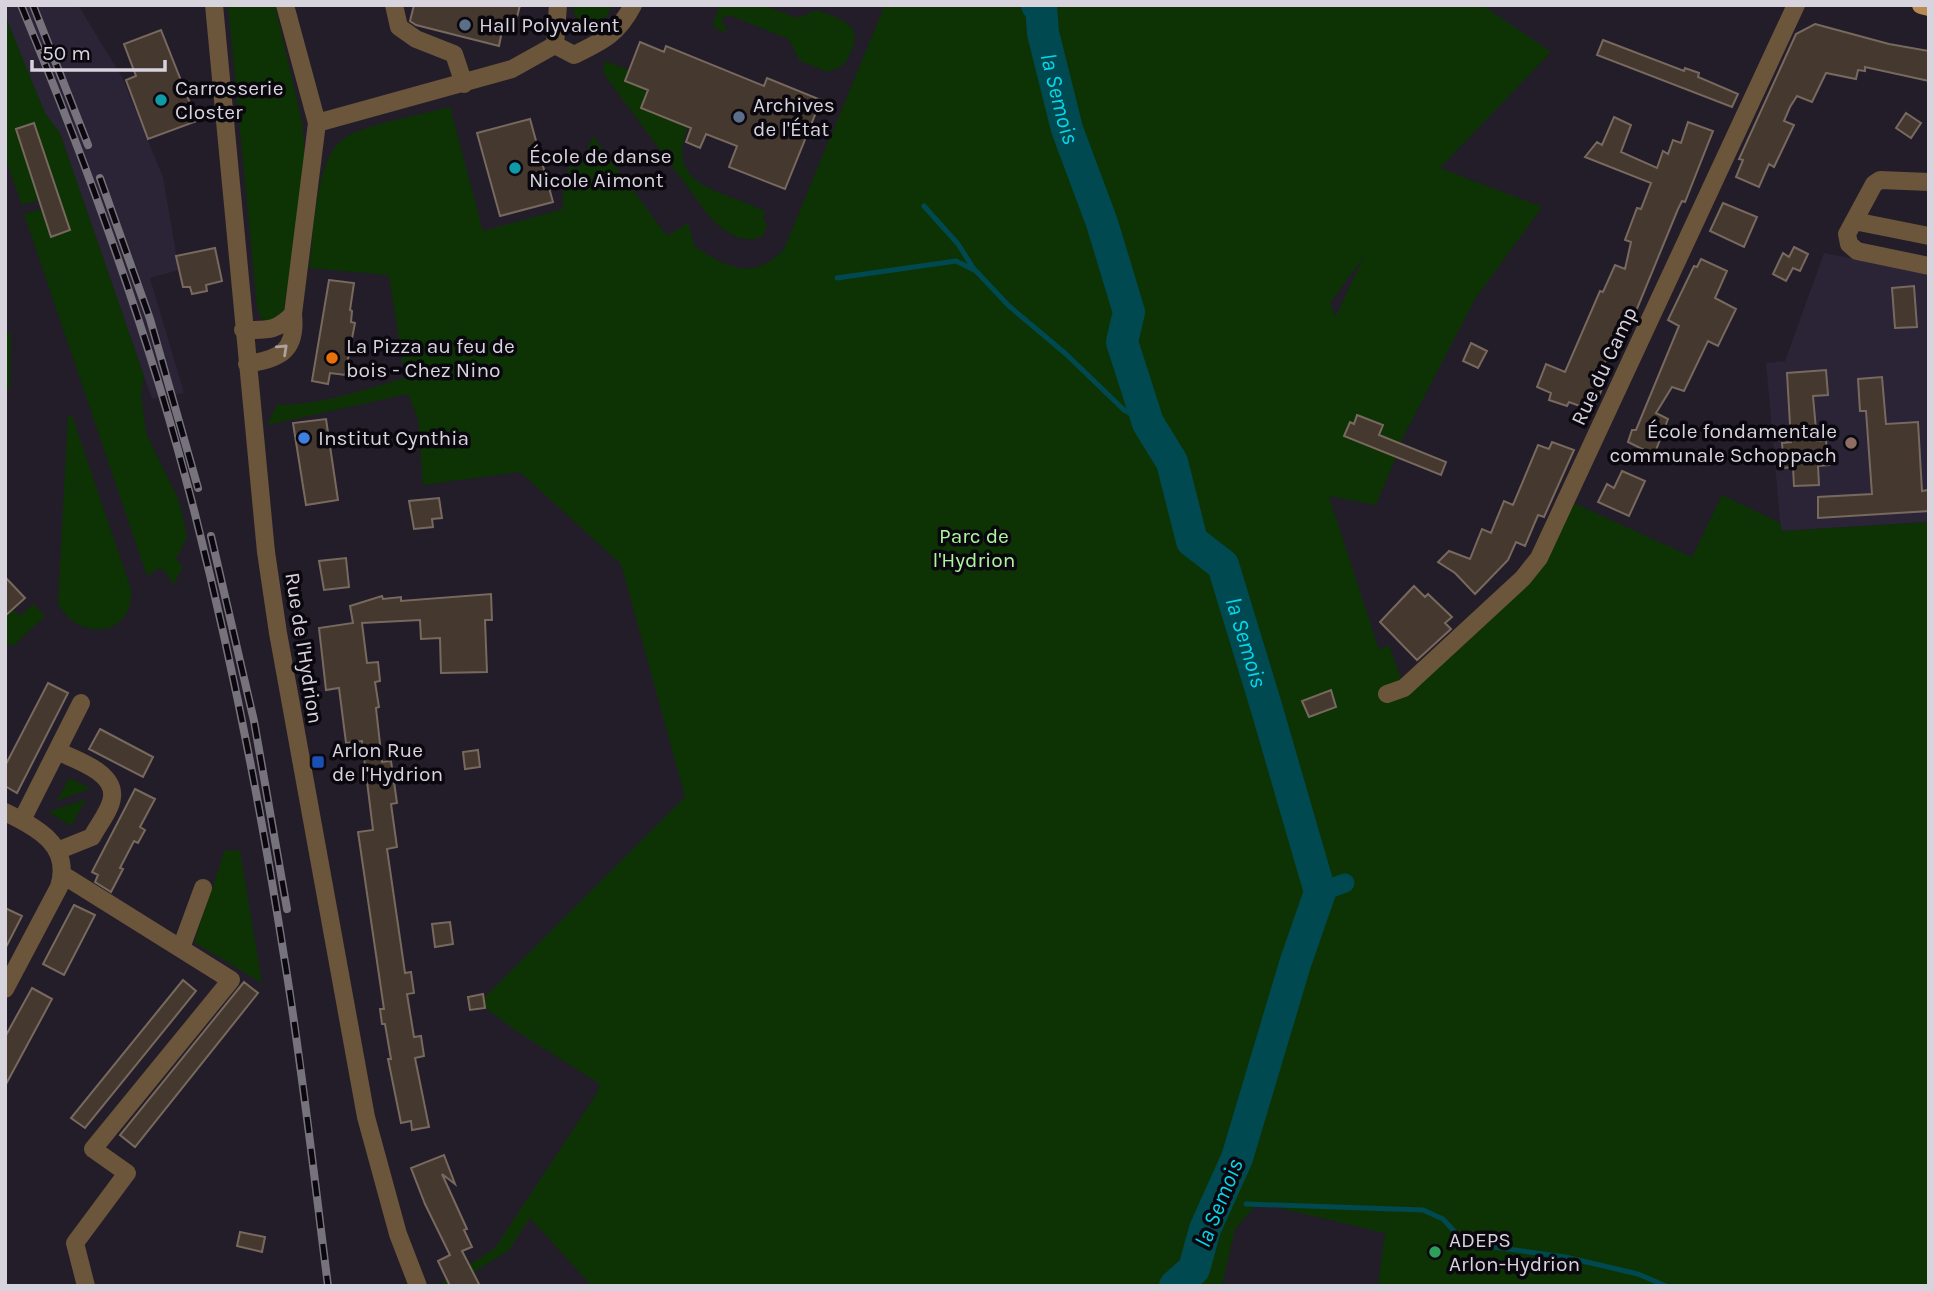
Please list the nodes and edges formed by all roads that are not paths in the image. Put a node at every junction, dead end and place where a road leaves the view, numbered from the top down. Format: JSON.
{"nodes":[{"id":1,"x":214,"y":5,"type":"edge"},
{"id":2,"x":285,"y":5,"type":"edge"},
{"id":3,"x":394,"y":5,"type":"edge"},
{"id":4,"x":558,"y":5,"type":"edge"},
{"id":5,"x":633,"y":5,"type":"edge"},
{"id":6,"x":1796,"y":5,"type":"edge"},
{"id":7,"x":1921,"y":5,"type":"edge"},
{"id":8,"x":1929,"y":7,"type":"edge"},
{"id":9,"x":555,"y":45,"type":"junction"},
{"id":10,"x":464,"y":84,"type":"junction"},
{"id":11,"x":317,"y":123,"type":"junction"},
{"id":12,"x":1929,"y":182,"type":"edge"},
{"id":13,"x":1854,"y":220,"type":"junction"},
{"id":14,"x":1929,"y":236,"type":"edge"},
{"id":15,"x":1929,"y":266,"type":"edge"},
{"id":16,"x":293,"y":314,"type":"junction"},
{"id":17,"x":243,"y":330,"type":"junction"},
{"id":18,"x":247,"y":364,"type":"junction"},
{"id":19,"x":1387,"y":694,"type":"dead end"},
{"id":20,"x":81,"y":703,"type":"dead end"},
{"id":21,"x":57,"y":751,"type":"junction"},
{"id":22,"x":5,"y":812,"type":"edge"},
{"id":23,"x":22,"y":820,"type":"junction"},
{"id":24,"x":57,"y":851,"type":"junction"},
{"id":25,"x":62,"y":875,"type":"junction"},
{"id":26,"x":203,"y":888,"type":"dead end"},
{"id":27,"x":181,"y":948,"type":"junction"},
{"id":28,"x":5,"y":989,"type":"edge"},
{"id":29,"x":86,"y":1286,"type":"edge"},
{"id":30,"x":418,"y":1286,"type":"edge"}],
"edges":[{"from":1,"to":17,"type":"street","name":"Rue de l'Hydrion"},
{"from":2,"to":11,"type":"street"},
{"from":3,"to":10,"type":"street"},
{"from":4,"to":9,"type":"street"},
{"from":5,"to":9,"type":"street"},
{"from":6,"to":19,"type":"street","name":"Rue du Camp"},
{"from":7,"to":8,"type":"main road"},
{"from":9,"to":10,"type":"street"},
{"from":10,"to":11,"type":"street"},
{"from":11,"to":16,"type":"street"},
{"from":12,"to":13,"type":"street"},
{"from":13,"to":14,"type":"street"},
{"from":13,"to":15,"type":"street"},
{"from":16,"to":17,"type":"street"},
{"from":18,"to":16,"type":"street","one_way":true},
{"from":17,"to":18,"type":"street","name":"Rue de l'Hydrion"},
{"from":18,"to":30,"type":"street","name":"Rue de l'Hydrion"},
{"from":20,"to":21,"type":"street"},
{"from":21,"to":23,"type":"street"},
{"from":21,"to":24,"type":"street"},
{"from":22,"to":23,"type":"street"},
{"from":23,"to":24,"type":"street"},
{"from":24,"to":25,"type":"street"},
{"from":25,"to":27,"type":"street"},
{"from":25,"to":28,"type":"street"},
{"from":26,"to":27,"type":"street"},
{"from":27,"to":29,"type":"street"}]}
